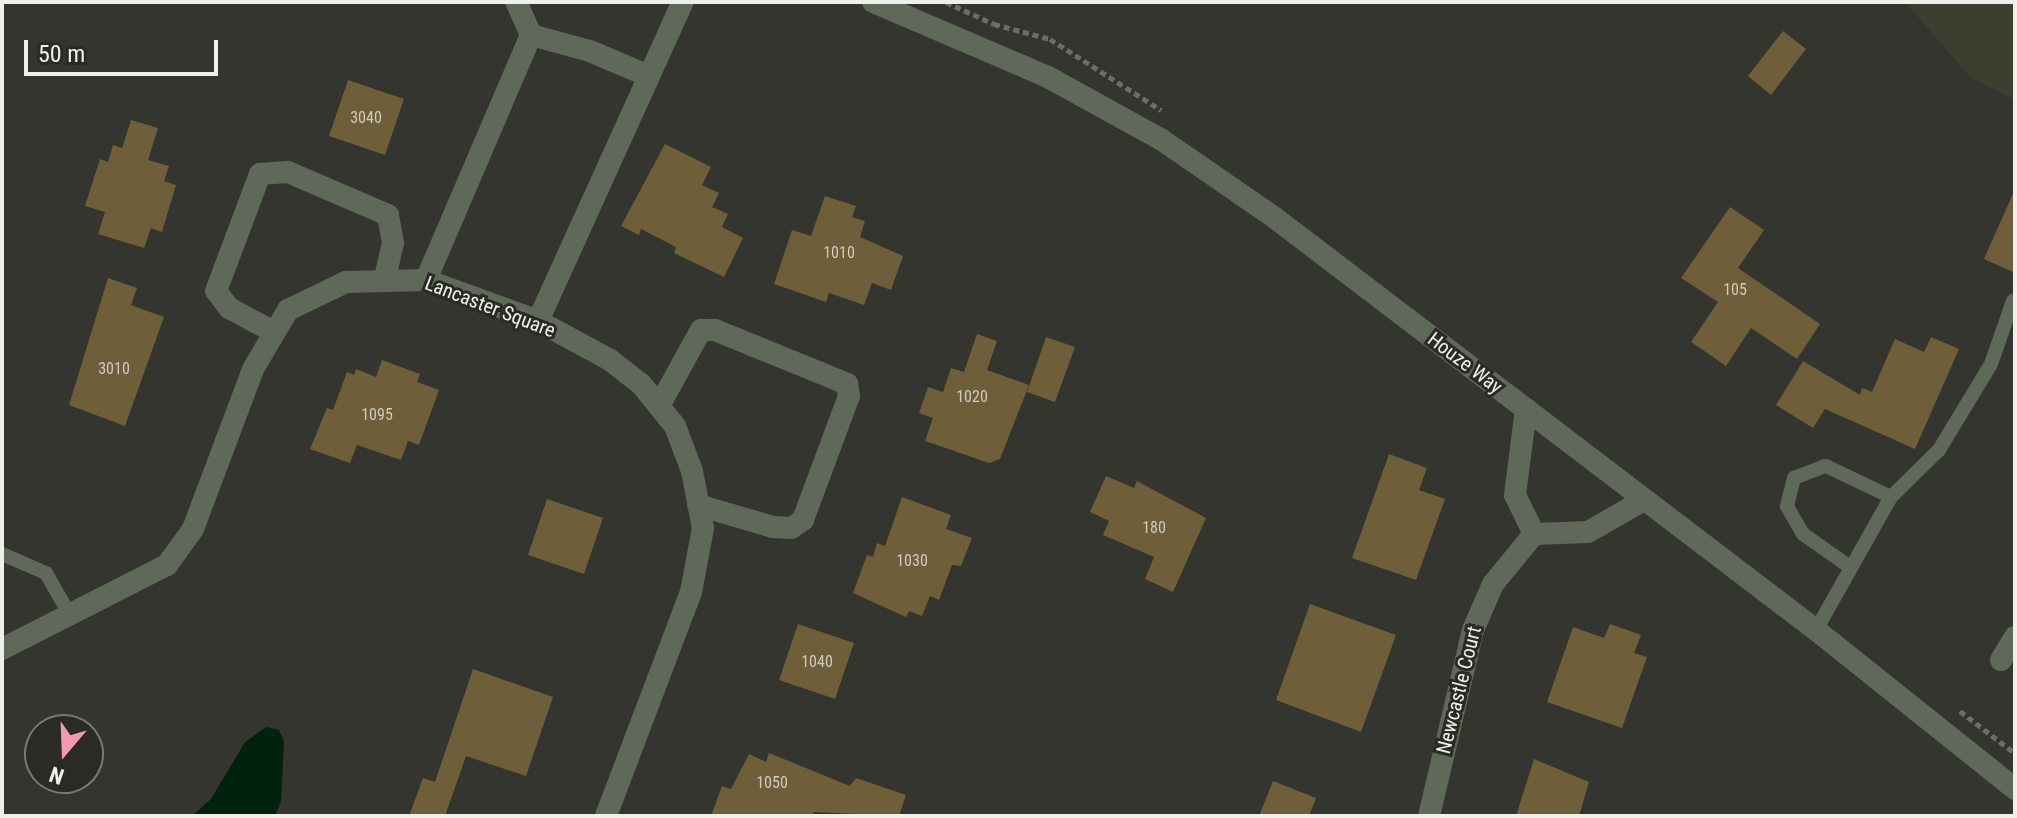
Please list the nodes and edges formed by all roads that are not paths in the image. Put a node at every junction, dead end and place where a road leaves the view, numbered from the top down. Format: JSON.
{"nodes":[{"id":1,"x":516,"y":2,"type":"edge"},
{"id":2,"x":683,"y":2,"type":"edge"},
{"id":3,"x":873,"y":2,"type":"edge"},
{"id":4,"x":531,"y":35,"type":"junction"},
{"id":5,"x":649,"y":76,"type":"junction"},
{"id":6,"x":385,"y":279,"type":"junction"},
{"id":7,"x":426,"y":280,"type":"junction"},
{"id":8,"x":2013,"y":301,"type":"dead end"},
{"id":9,"x":538,"y":321,"type":"junction"},
{"id":10,"x":272,"y":331,"type":"junction"},
{"id":11,"x":659,"y":406,"type":"junction"},
{"id":12,"x":1526,"y":409,"type":"junction"},
{"id":13,"x":1891,"y":497,"type":"junction"},
{"id":14,"x":1644,"y":500,"type":"junction"},
{"id":15,"x":698,"y":505,"type":"junction"},
{"id":16,"x":1534,"y":534,"type":"junction"},
{"id":17,"x":2,"y":554,"type":"edge"},
{"id":18,"x":1850,"y":567,"type":"junction"},
{"id":19,"x":71,"y":617,"type":"junction"},
{"id":20,"x":1816,"y":630,"type":"junction"},
{"id":21,"x":2015,"y":637,"type":"edge"},
{"id":22,"x":2,"y":649,"type":"edge"},
{"id":23,"x":2001,"y":660,"type":"dead end"},
{"id":24,"x":2015,"y":789,"type":"edge"},
{"id":25,"x":606,"y":816,"type":"edge"},
{"id":26,"x":1429,"y":816,"type":"edge"}],
"edges":[{"from":1,"to":4,"type":"street"},
{"from":2,"to":5,"type":"street"},
{"from":3,"to":12,"type":"street","name":"Houze Way"},
{"from":4,"to":5,"type":"street"},
{"from":4,"to":7,"type":"street"},
{"from":5,"to":9,"type":"street"},
{"from":6,"to":7,"type":"street","name":"Lancaster Square"},
{"from":6,"to":10,"type":"street","name":"Lancaster Square"},
{"from":6,"to":10,"type":"street"},
{"from":7,"to":9,"type":"street","name":"Lancaster Square"},
{"from":8,"to":13,"type":"lane"},
{"from":9,"to":11,"type":"street","name":"Lancaster Square"},
{"from":10,"to":19,"type":"street","name":"Lancaster Square"},
{"from":11,"to":15,"type":"street","name":"Lancaster Square"},
{"from":11,"to":15,"type":"street"},
{"from":12,"to":14,"type":"street","name":"Houze Way"},
{"from":12,"to":16,"type":"street"},
{"from":13,"to":18,"type":"lane"},
{"from":13,"to":18,"type":"lane"},
{"from":14,"to":16,"type":"street"},
{"from":14,"to":20,"type":"street","name":"Houze Way"},
{"from":15,"to":25,"type":"street","name":"Lancaster Square"},
{"from":16,"to":26,"type":"street","name":"Newcastle Court"},
{"from":17,"to":19,"type":"lane"},
{"from":18,"to":20,"type":"lane"},
{"from":19,"to":22,"type":"street","name":"Lancaster Square"},
{"from":20,"to":24,"type":"street","name":"Houze Way"},
{"from":21,"to":23,"type":"street"}]}
